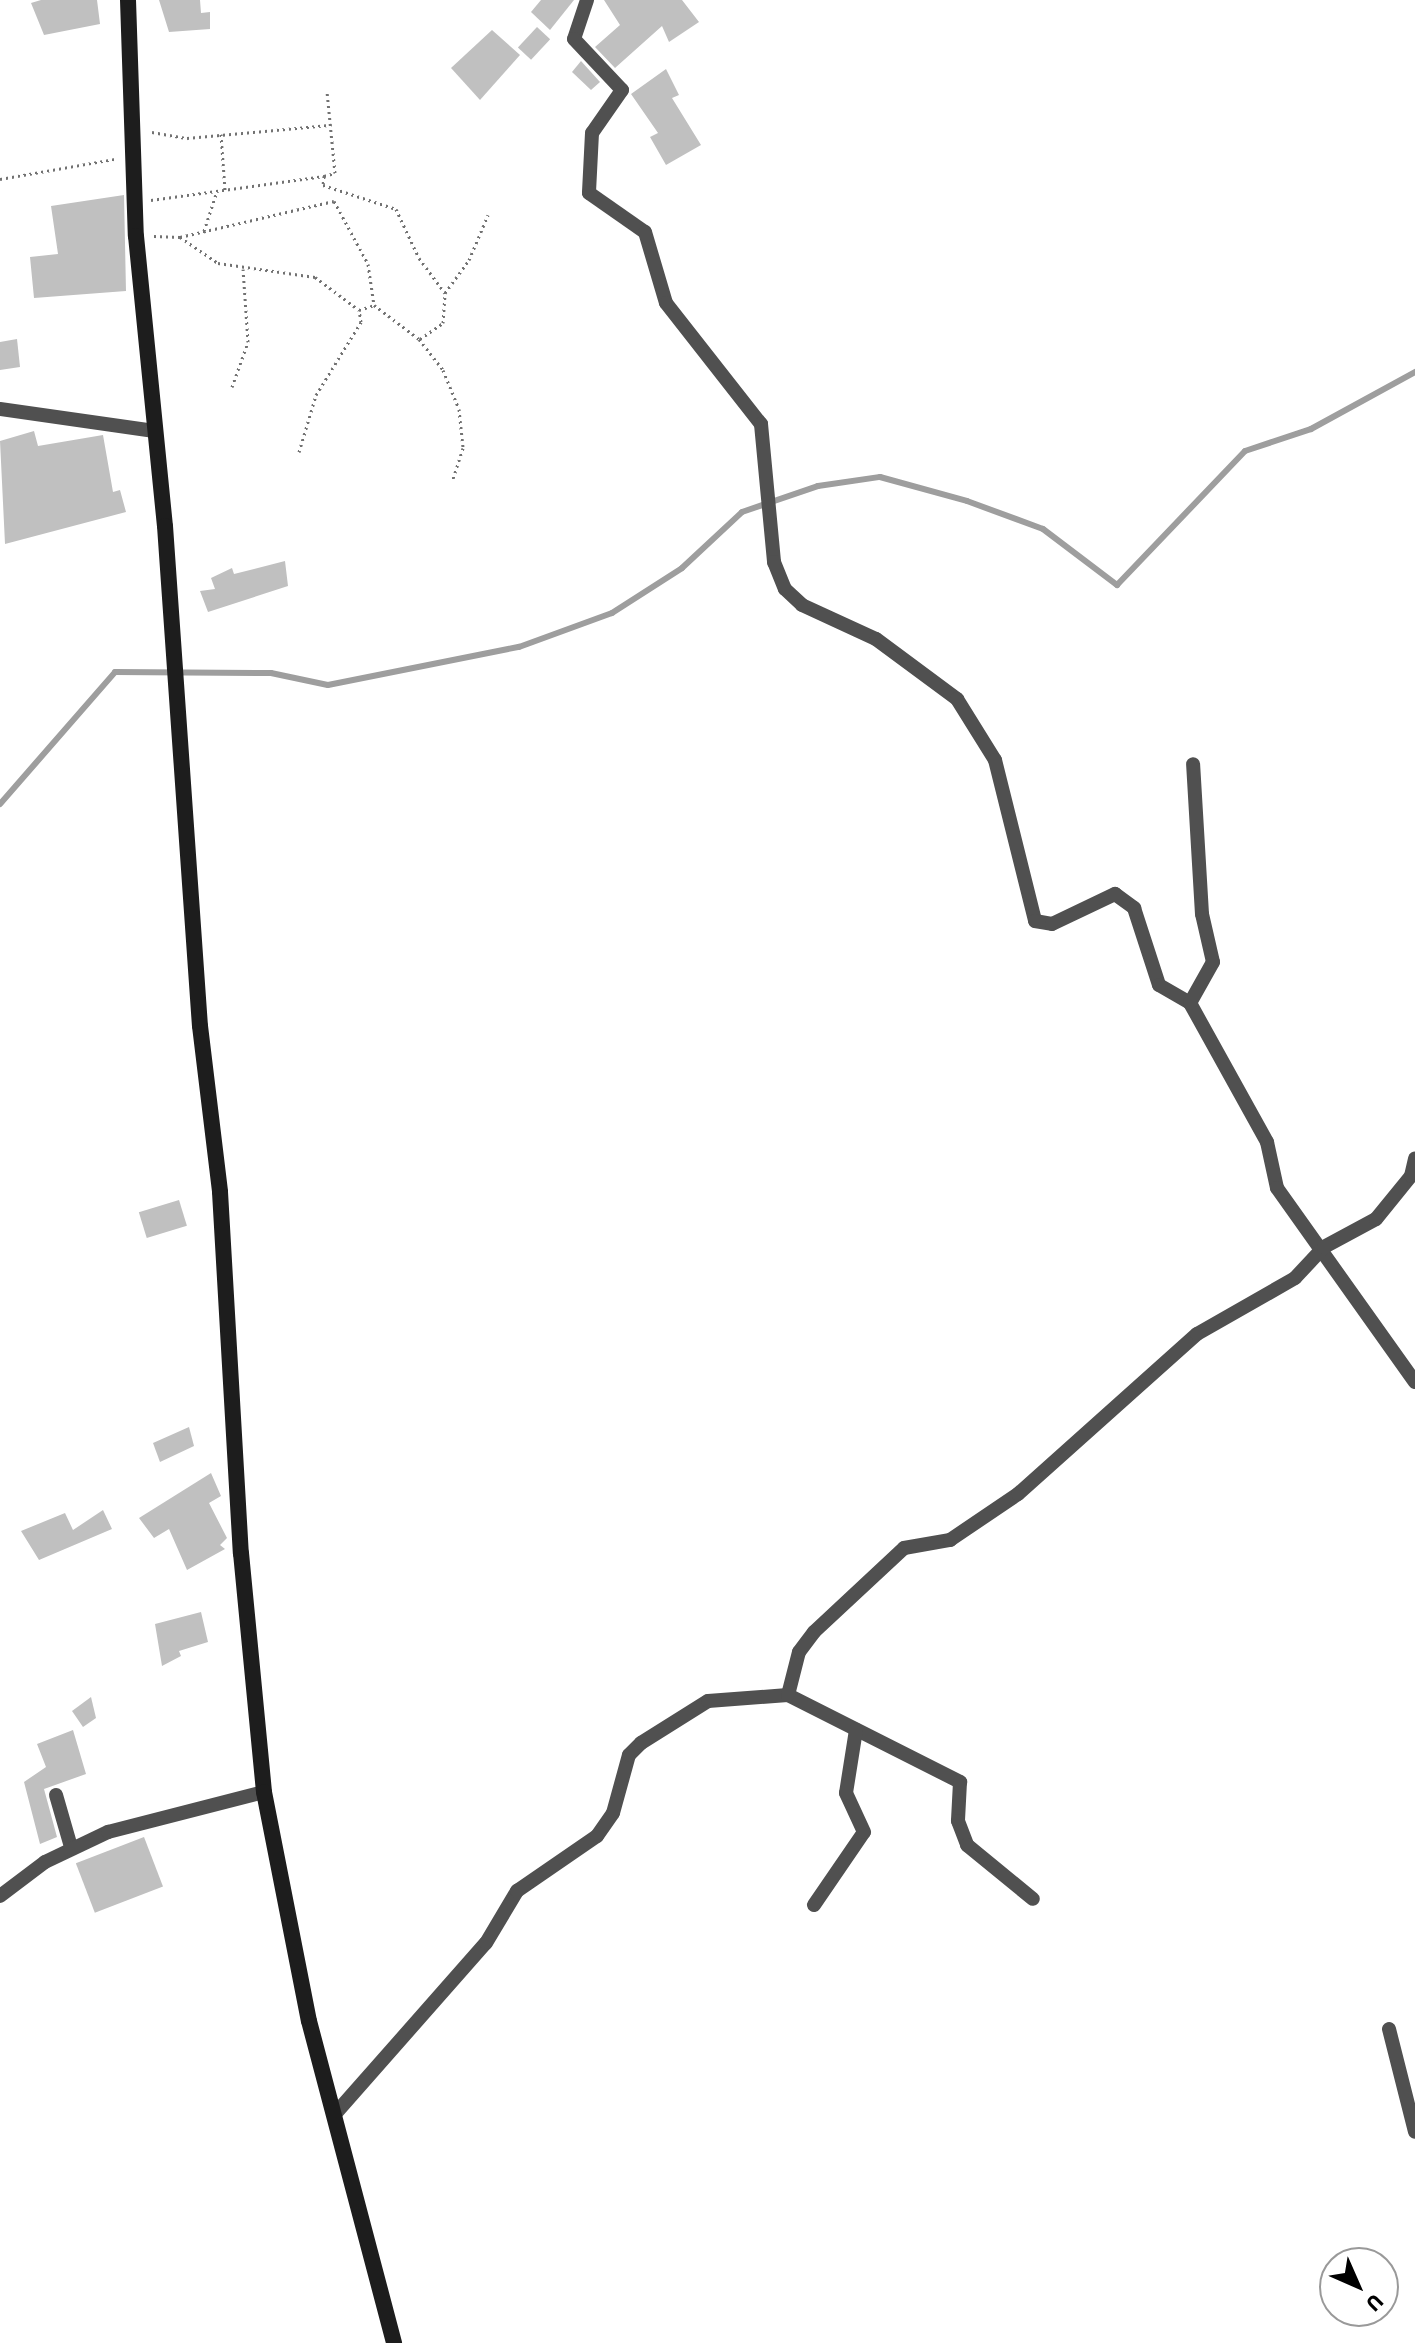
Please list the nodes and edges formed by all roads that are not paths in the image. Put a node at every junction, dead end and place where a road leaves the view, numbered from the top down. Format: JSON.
{"nodes":[{"id":1,"x":128,"y":0,"type":"edge"},
{"id":2,"x":587,"y":0,"type":"edge"},
{"id":3,"x":0,"y":409,"type":"edge"},
{"id":4,"x":154,"y":431,"type":"junction"},
{"id":5,"x":1193,"y":764,"type":"dead end"},
{"id":6,"x":1190,"y":1003,"type":"junction"},
{"id":7,"x":1415,"y":1158,"type":"edge"},
{"id":8,"x":1324,"y":1247,"type":"junction"},
{"id":9,"x":1415,"y":1382,"type":"edge"},
{"id":10,"x":788,"y":1695,"type":"junction"},
{"id":11,"x":856,"y":1730,"type":"junction"},
{"id":12,"x":264,"y":1792,"type":"junction"},
{"id":13,"x":56,"y":1795,"type":"dead end"},
{"id":14,"x":71,"y":1847,"type":"junction"},
{"id":15,"x":0,"y":1896,"type":"edge"},
{"id":16,"x":1033,"y":1899,"type":"dead end"},
{"id":17,"x":814,"y":1905,"type":"dead end"},
{"id":18,"x":1389,"y":2029,"type":"dead end"},
{"id":19,"x":335,"y":2114,"type":"junction"},
{"id":20,"x":1415,"y":2132,"type":"edge"},
{"id":21,"x":394,"y":2343,"type":"edge"}],
"edges":[{"from":1,"to":4,"type":"street"},
{"from":2,"to":6,"type":"street"},
{"from":3,"to":4,"type":"street"},
{"from":4,"to":12,"type":"street"},
{"from":5,"to":6,"type":"street"},
{"from":6,"to":8,"type":"street"},
{"from":7,"to":8,"type":"street"},
{"from":8,"to":9,"type":"street"},
{"from":8,"to":10,"type":"street"},
{"from":10,"to":11,"type":"street"},
{"from":10,"to":19,"type":"street"},
{"from":11,"to":16,"type":"street"},
{"from":11,"to":17,"type":"street"},
{"from":12,"to":14,"type":"street"},
{"from":12,"to":19,"type":"street"},
{"from":13,"to":14,"type":"street"},
{"from":14,"to":15,"type":"street"},
{"from":18,"to":20,"type":"street"},
{"from":19,"to":21,"type":"street"}]}
